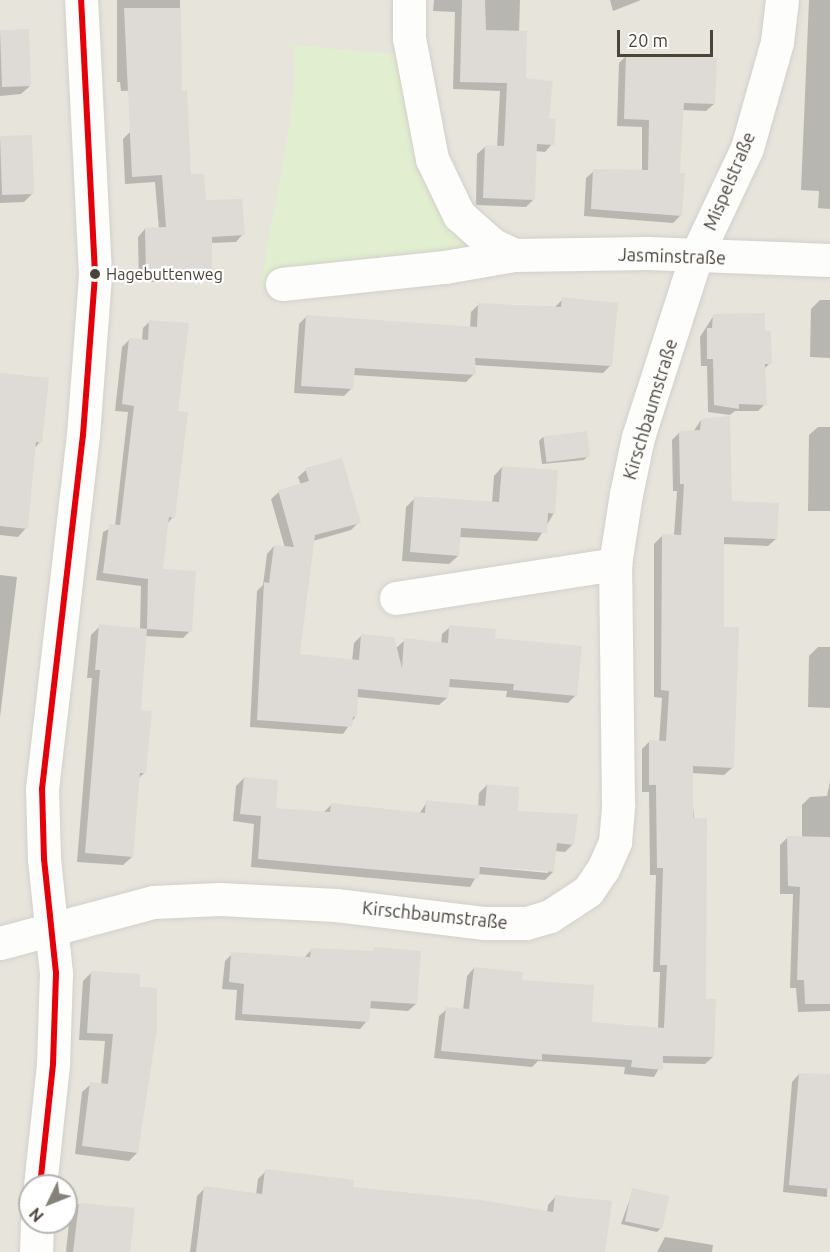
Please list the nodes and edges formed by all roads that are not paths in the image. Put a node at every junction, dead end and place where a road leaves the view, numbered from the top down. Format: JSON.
{"nodes":[{"id":1,"x":81,"y":0,"type":"edge"},
{"id":2,"x":409,"y":0,"type":"edge"},
{"id":3,"x":782,"y":0,"type":"edge"},
{"id":4,"x":514,"y":255,"type":"junction"},
{"id":5,"x":696,"y":256,"type":"junction"},
{"id":6,"x":830,"y":260,"type":"edge"},
{"id":7,"x":282,"y":284,"type":"dead end"},
{"id":8,"x":615,"y":564,"type":"junction"},
{"id":9,"x":396,"y":598,"type":"dead end"},
{"id":10,"x":51,"y":930,"type":"junction"},
{"id":11,"x":0,"y":943,"type":"edge"},
{"id":12,"x":41,"y":1174,"type":"edge"},
{"id":13,"x":37,"y":1234,"type":"edge"},
{"id":14,"x":36,"y":1252,"type":"edge"}],
"edges":[{"from":1,"to":10,"type":"street"},
{"from":2,"to":4,"type":"street","name":"Jasminstraße"},
{"from":3,"to":5,"type":"street","name":"Mispelstraße"},
{"from":4,"to":5,"type":"street","name":"Jasminstraße"},
{"from":4,"to":7,"type":"street","name":"Jasminstraße"},
{"from":5,"to":6,"type":"street","name":"Jasminstraße"},
{"from":5,"to":8,"type":"street","name":"Kirschbaumstraße"},
{"from":8,"to":9,"type":"street"},
{"from":8,"to":10,"type":"street","name":"Kirschbaumstraße"},
{"from":10,"to":11,"type":"street","name":"Kirschbaumstraße"},
{"from":10,"to":12,"type":"street"},
{"from":13,"to":14,"type":"street"}]}
